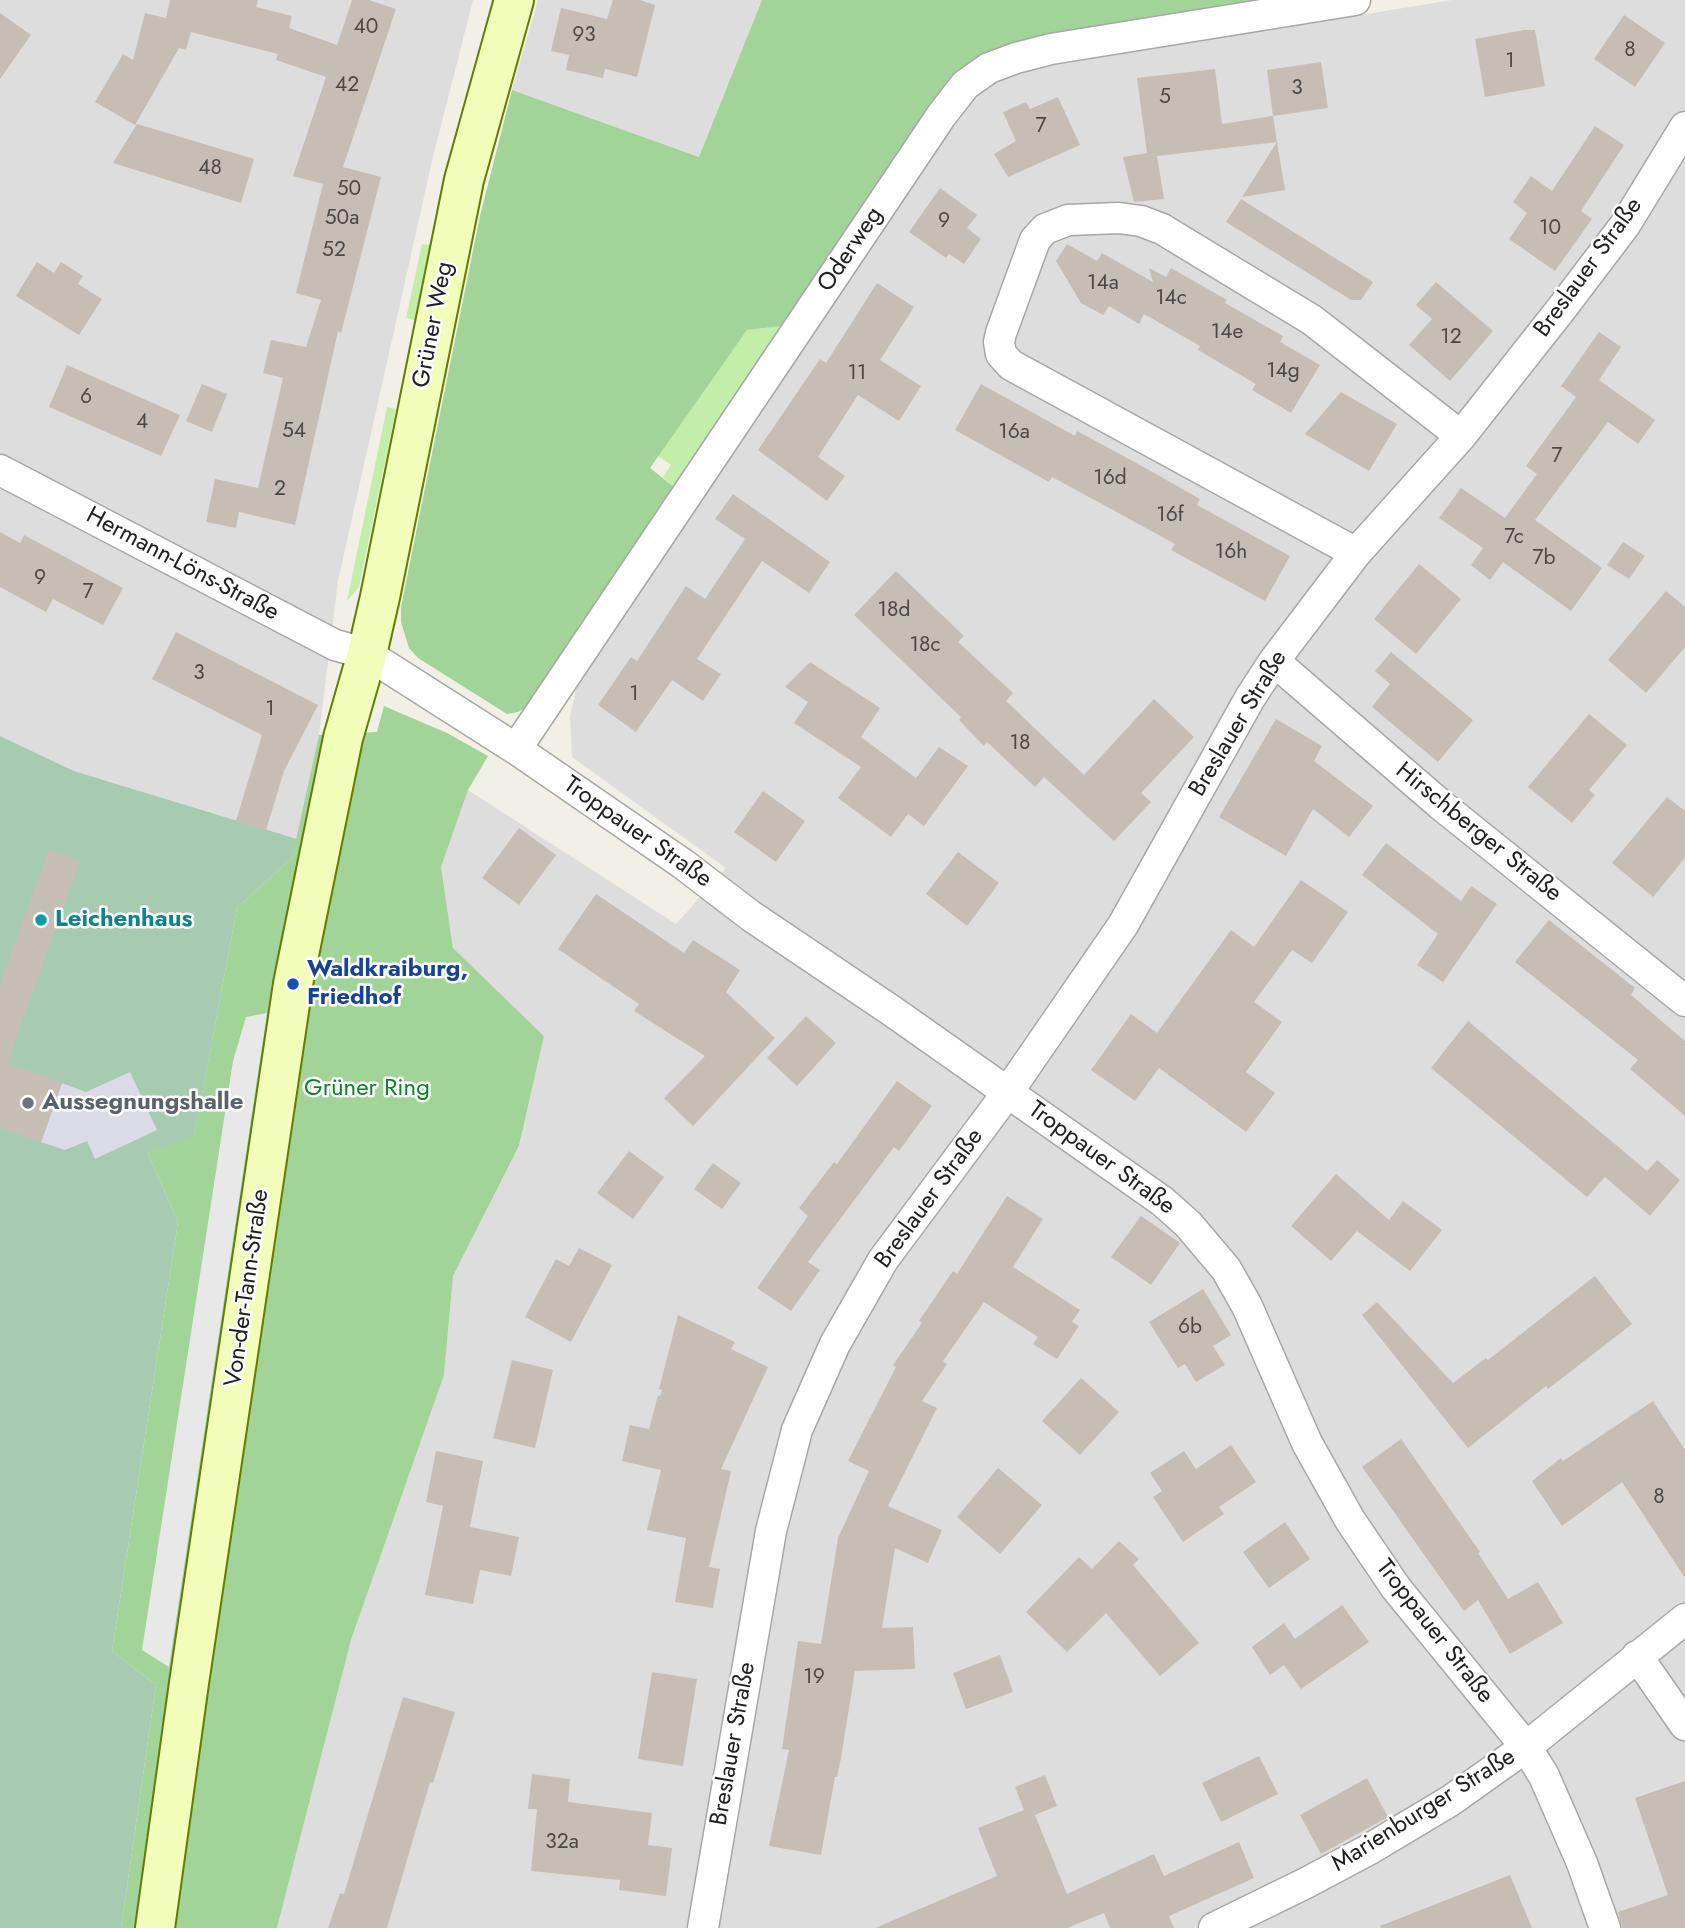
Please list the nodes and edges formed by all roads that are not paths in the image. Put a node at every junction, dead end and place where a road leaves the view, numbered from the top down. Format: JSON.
{"nodes":[{"id":1,"x":514,"y":0,"type":"edge"},
{"id":2,"x":1355,"y":0,"type":"edge"},
{"id":3,"x":1685,"y":127,"type":"edge"},
{"id":4,"x":1461,"y":436,"type":"junction"},
{"id":5,"x":0,"y":470,"type":"edge"},
{"id":6,"x":1356,"y":553,"type":"junction"},
{"id":7,"x":367,"y":654,"type":"junction"},
{"id":8,"x":1274,"y":661,"type":"junction"},
{"id":9,"x":516,"y":749,"type":"junction"},
{"id":10,"x":1685,"y":1001,"type":"edge"},
{"id":11,"x":1008,"y":1092,"type":"junction"},
{"id":12,"x":1685,"y":1619,"type":"edge"},
{"id":13,"x":1637,"y":1656,"type":"junction"},
{"id":14,"x":1685,"y":1724,"type":"edge"},
{"id":15,"x":1526,"y":1747,"type":"junction"},
{"id":16,"x":155,"y":1928,"type":"edge"},
{"id":17,"x":703,"y":1928,"type":"edge"},
{"id":18,"x":1214,"y":1928,"type":"edge"},
{"id":19,"x":1605,"y":1928,"type":"edge"}],
"edges":[{"from":1,"to":7,"type":"street","name":"Grüner Weg"},
{"from":2,"to":9,"type":"street","name":"Oderweg"},
{"from":3,"to":4,"type":"street","name":"Breslauer Straße"},
{"from":4,"to":6,"type":"street","name":"Breslauer Straße"},
{"from":4,"to":6,"type":"street"},
{"from":5,"to":7,"type":"street","name":"Hermann-Löns-Straße"},
{"from":6,"to":8,"type":"street","name":"Breslauer Straße"},
{"from":7,"to":9,"type":"street","name":"Troppauer Straße"},
{"from":7,"to":16,"type":"street","name":"Von-der-Tann-Straße"},
{"from":8,"to":10,"type":"street","name":"Hirschberger Straße"},
{"from":8,"to":11,"type":"street","name":"Breslauer Straße"},
{"from":9,"to":11,"type":"street","name":"Troppauer Straße"},
{"from":11,"to":15,"type":"street","name":"Troppauer Straße"},
{"from":11,"to":17,"type":"street","name":"Breslauer Straße"},
{"from":12,"to":13,"type":"street","name":"Marienburger Straße"},
{"from":13,"to":14,"type":"street"},
{"from":13,"to":15,"type":"street","name":"Marienburger Straße"},
{"from":15,"to":18,"type":"street","name":"Marienburger Straße"},
{"from":15,"to":19,"type":"street","name":"Troppauer Straße"}]}
